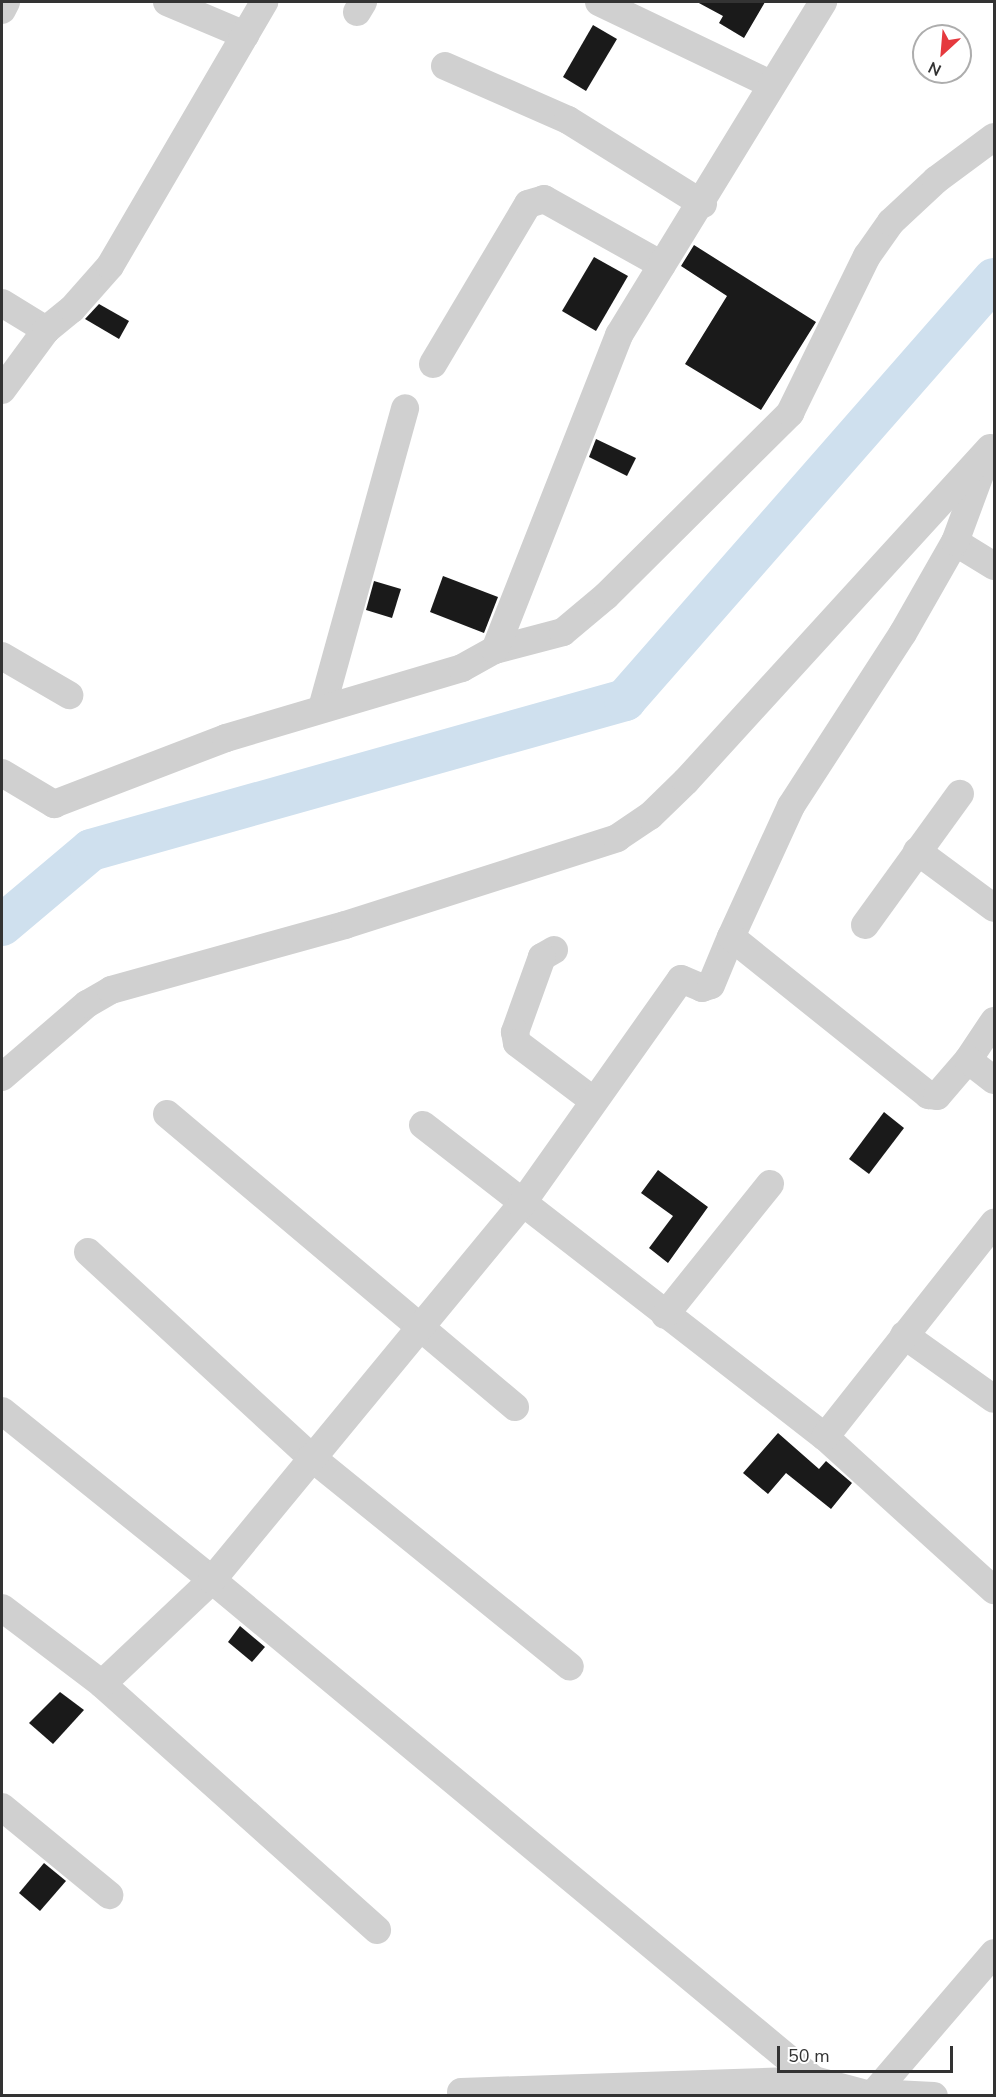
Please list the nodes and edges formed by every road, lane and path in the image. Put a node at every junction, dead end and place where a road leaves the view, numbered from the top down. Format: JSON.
{"nodes":[{"id":1,"x":6,"y":2,"type":"edge"},
{"id":2,"x":167,"y":2,"type":"edge"},
{"id":3,"x":264,"y":2,"type":"edge"},
{"id":4,"x":599,"y":2,"type":"edge"},
{"id":5,"x":823,"y":2,"type":"edge"},
{"id":6,"x":2,"y":10,"type":"edge"},
{"id":7,"x":245,"y":35,"type":"junction"},
{"id":8,"x":445,"y":66,"type":"dead end"},
{"id":9,"x":770,"y":84,"type":"junction"},
{"id":10,"x":994,"y":137,"type":"edge"},
{"id":11,"x":703,"y":204,"type":"junction"},
{"id":12,"x":662,"y":265,"type":"junction"},
{"id":13,"x":2,"y":303,"type":"edge"},
{"id":14,"x":46,"y":330,"type":"junction"},
{"id":15,"x":433,"y":364,"type":"dead end"},
{"id":16,"x":2,"y":390,"type":"edge"},
{"id":17,"x":405,"y":408,"type":"dead end"},
{"id":18,"x":992,"y":444,"type":"edge"},
{"id":19,"x":955,"y":542,"type":"junction"},
{"id":20,"x":994,"y":566,"type":"edge"},
{"id":21,"x":495,"y":650,"type":"junction"},
{"id":22,"x":2,"y":656,"type":"edge"},
{"id":23,"x":69,"y":695,"type":"dead end"},
{"id":24,"x":322,"y":708,"type":"junction"},
{"id":25,"x":2,"y":773,"type":"edge"},
{"id":26,"x":960,"y":794,"type":"dead end"},
{"id":27,"x":917,"y":851,"type":"junction"},
{"id":28,"x":994,"y":908,"type":"edge"},
{"id":29,"x":865,"y":925,"type":"dead end"},
{"id":30,"x":731,"y":937,"type":"junction"},
{"id":31,"x":554,"y":950,"type":"dead end"},
{"id":32,"x":994,"y":1021,"type":"edge"},
{"id":33,"x":968,"y":1060,"type":"junction"},
{"id":34,"x":2,"y":1077,"type":"edge"},
{"id":35,"x":994,"y":1080,"type":"edge"},
{"id":36,"x":594,"y":1101,"type":"junction"},
{"id":37,"x":167,"y":1114,"type":"dead end"},
{"id":38,"x":423,"y":1125,"type":"dead end"},
{"id":39,"x":770,"y":1184,"type":"dead end"},
{"id":40,"x":521,"y":1205,"type":"junction"},
{"id":41,"x":994,"y":1223,"type":"edge"},
{"id":42,"x":88,"y":1252,"type":"dead end"},
{"id":43,"x":665,"y":1315,"type":"junction"},
{"id":44,"x":422,"y":1327,"type":"junction"},
{"id":45,"x":904,"y":1335,"type":"junction"},
{"id":46,"x":994,"y":1400,"type":"edge"},
{"id":47,"x":515,"y":1407,"type":"dead end"},
{"id":48,"x":2,"y":1411,"type":"edge"},
{"id":49,"x":825,"y":1437,"type":"junction"},
{"id":50,"x":311,"y":1457,"type":"junction"},
{"id":51,"x":212,"y":1580,"type":"junction"},
{"id":52,"x":994,"y":1590,"type":"edge"},
{"id":53,"x":2,"y":1608,"type":"edge"},
{"id":54,"x":570,"y":1667,"type":"dead end"},
{"id":55,"x":102,"y":1684,"type":"junction"},
{"id":56,"x":2,"y":1807,"type":"edge"},
{"id":57,"x":109,"y":1895,"type":"dead end"},
{"id":58,"x":378,"y":1930,"type":"dead end"},
{"id":59,"x":994,"y":1953,"type":"edge"},
{"id":60,"x":814,"y":2080,"type":"junction"},
{"id":61,"x":461,"y":2092,"type":"dead end"},
{"id":62,"x":874,"y":2094,"type":"edge"},
{"id":63,"x":934,"y":2096,"type":"edge"}],
"edges":[{"from":1,"to":6,"type":"street"},
{"from":2,"to":7,"type":"street"},
{"from":3,"to":7,"type":"street"},
{"from":4,"to":9,"type":"street"},
{"from":5,"to":9,"type":"street"},
{"from":7,"to":14,"type":"street"},
{"from":8,"to":11,"type":"street"},
{"from":9,"to":11,"type":"street"},
{"from":10,"to":21,"type":"street"},
{"from":11,"to":12,"type":"street"},
{"from":12,"to":15,"type":"street"},
{"from":12,"to":21,"type":"street"},
{"from":13,"to":14,"type":"street"},
{"from":14,"to":16,"type":"street"},
{"from":17,"to":24,"type":"street"},
{"from":18,"to":19,"type":"street"},
{"from":18,"to":34,"type":"street"},
{"from":19,"to":20,"type":"street"},
{"from":19,"to":30,"type":"street"},
{"from":21,"to":24,"type":"street"},
{"from":22,"to":23,"type":"street"},
{"from":24,"to":25,"type":"street"},
{"from":26,"to":27,"type":"street"},
{"from":27,"to":28,"type":"street"},
{"from":27,"to":29,"type":"street"},
{"from":30,"to":33,"type":"street"},
{"from":30,"to":36,"type":"street"},
{"from":31,"to":36,"type":"street"},
{"from":32,"to":33,"type":"street"},
{"from":33,"to":35,"type":"street"},
{"from":36,"to":40,"type":"street"},
{"from":37,"to":44,"type":"street"},
{"from":38,"to":40,"type":"street"},
{"from":39,"to":43,"type":"street"},
{"from":40,"to":43,"type":"street"},
{"from":40,"to":44,"type":"street"},
{"from":41,"to":45,"type":"street"},
{"from":42,"to":50,"type":"street"},
{"from":43,"to":49,"type":"street"},
{"from":44,"to":47,"type":"street"},
{"from":44,"to":50,"type":"street"},
{"from":45,"to":46,"type":"street"},
{"from":45,"to":49,"type":"street"},
{"from":48,"to":51,"type":"street"},
{"from":49,"to":52,"type":"street"},
{"from":50,"to":51,"type":"street"},
{"from":50,"to":54,"type":"street"},
{"from":51,"to":55,"type":"street"},
{"from":51,"to":60,"type":"street"},
{"from":53,"to":55,"type":"street"},
{"from":55,"to":58,"type":"street"},
{"from":56,"to":57,"type":"street"},
{"from":59,"to":62,"type":"street"},
{"from":60,"to":61,"type":"street"},
{"from":60,"to":62,"type":"street"},
{"from":62,"to":63,"type":"street"}]}
